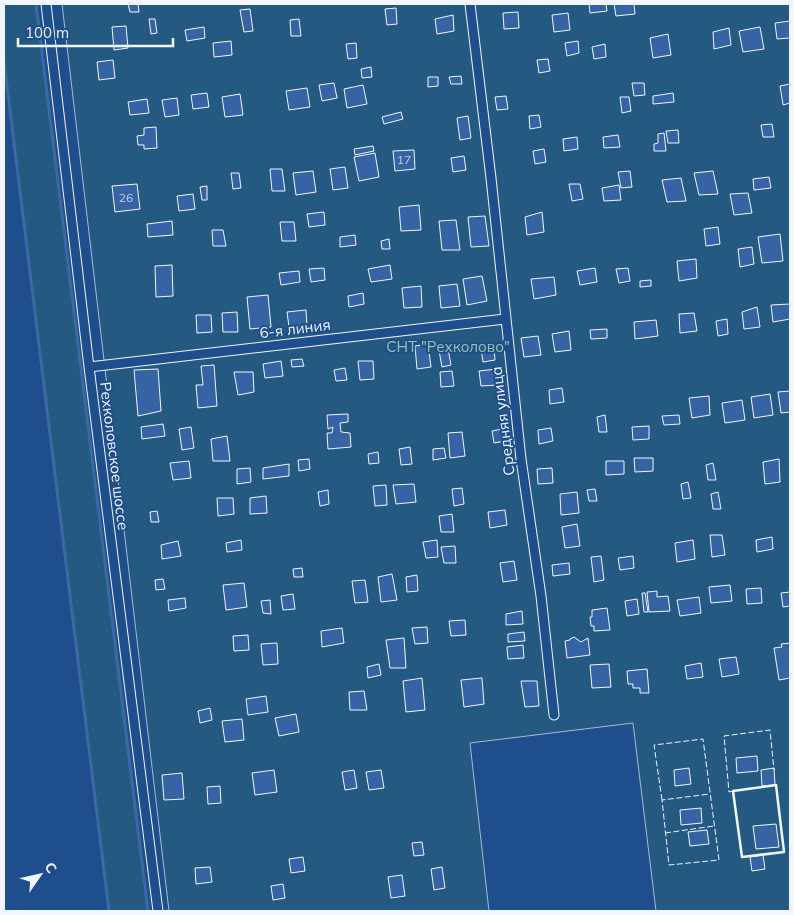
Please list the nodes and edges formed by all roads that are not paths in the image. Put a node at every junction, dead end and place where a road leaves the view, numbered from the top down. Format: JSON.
{"nodes":[{"id":1,"x":46,"y":4,"type":"edge"},
{"id":2,"x":470,"y":4,"type":"edge"},
{"id":3,"x":505,"y":319,"type":"junction"},
{"id":4,"x":89,"y":366,"type":"junction"},
{"id":5,"x":554,"y":715,"type":"dead end"},
{"id":6,"x":158,"y":911,"type":"edge"}],
"edges":[{"from":1,"to":4,"type":"street","name":"Рехколовское шоссе"},
{"from":2,"to":3,"type":"street","name":"Средняя улица"},
{"from":3,"to":4,"type":"street","name":"6-я линия"},
{"from":3,"to":5,"type":"street","name":"Средняя улица"},
{"from":4,"to":6,"type":"street","name":"Рехколовское шоссе"}]}
